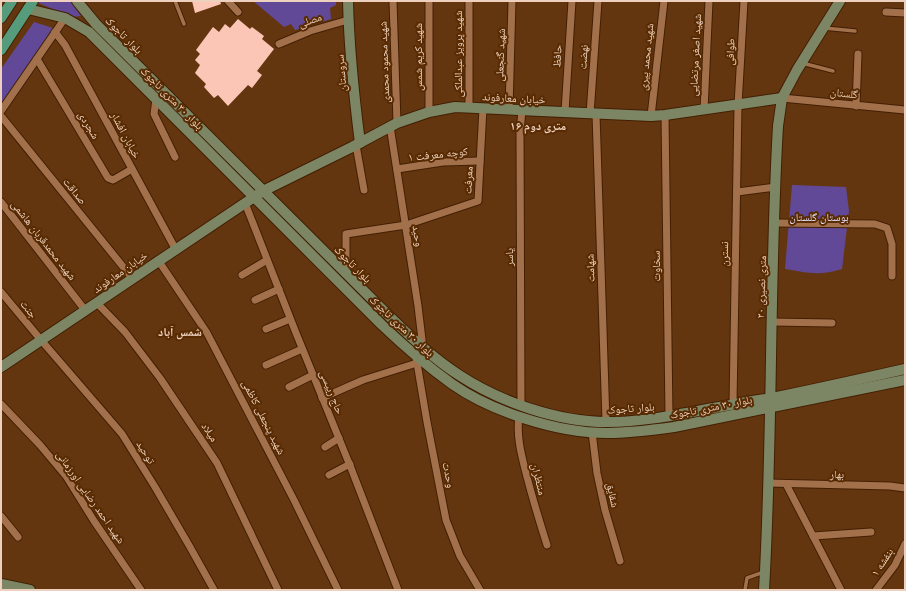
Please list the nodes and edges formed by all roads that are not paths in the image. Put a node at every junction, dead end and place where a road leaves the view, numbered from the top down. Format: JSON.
{"nodes":[{"id":1,"x":12,"y":1,"type":"edge"},
{"id":2,"x":77,"y":1,"type":"edge"},
{"id":3,"x":175,"y":1,"type":"edge"},
{"id":4,"x":228,"y":1,"type":"edge"},
{"id":5,"x":348,"y":1,"type":"edge"},
{"id":6,"x":393,"y":1,"type":"edge"},
{"id":7,"x":429,"y":1,"type":"edge"},
{"id":8,"x":469,"y":1,"type":"edge"},
{"id":9,"x":512,"y":1,"type":"edge"},
{"id":10,"x":572,"y":1,"type":"edge"},
{"id":11,"x":598,"y":1,"type":"edge"},
{"id":12,"x":664,"y":1,"type":"edge"},
{"id":13,"x":709,"y":1,"type":"edge"},
{"id":14,"x":744,"y":1,"type":"edge"},
{"id":15,"x":840,"y":1,"type":"edge"},
{"id":16,"x":31,"y":5,"type":"edge"},
{"id":17,"x":238,"y":12,"type":"dead end"},
{"id":18,"x":886,"y":12,"type":"dead end"},
{"id":19,"x":905,"y":13,"type":"edge"},
{"id":20,"x":1,"y":18,"type":"edge"},
{"id":21,"x":65,"y":18,"type":"junction"},
{"id":22,"x":348,"y":20,"type":"junction"},
{"id":23,"x":184,"y":24,"type":"dead end"},
{"id":24,"x":823,"y":28,"type":"junction"},
{"id":25,"x":855,"y":31,"type":"dead end"},
{"id":26,"x":56,"y":32,"type":"junction"},
{"id":27,"x":279,"y":44,"type":"dead end"},
{"id":28,"x":1,"y":50,"type":"edge"},
{"id":29,"x":858,"y":54,"type":"dead end"},
{"id":30,"x":37,"y":59,"type":"junction"},
{"id":31,"x":801,"y":63,"type":"junction"},
{"id":32,"x":833,"y":71,"type":"dead end"},
{"id":33,"x":782,"y":98,"type":"junction"},
{"id":34,"x":156,"y":99,"type":"junction"},
{"id":35,"x":738,"y":105,"type":"junction"},
{"id":36,"x":856,"y":106,"type":"junction"},
{"id":37,"x":469,"y":108,"type":"junction"},
{"id":38,"x":484,"y":108,"type":"junction"},
{"id":39,"x":509,"y":109,"type":"junction"},
{"id":40,"x":522,"y":110,"type":"junction"},
{"id":41,"x":704,"y":110,"type":"junction"},
{"id":42,"x":905,"y":110,"type":"edge"},
{"id":43,"x":1,"y":111,"type":"edge"},
{"id":44,"x":429,"y":112,"type":"junction"},
{"id":45,"x":565,"y":112,"type":"junction"},
{"id":46,"x":593,"y":114,"type":"junction"},
{"id":47,"x":665,"y":115,"type":"junction"},
{"id":48,"x":1,"y":116,"type":"edge"},
{"id":49,"x":651,"y":116,"type":"junction"},
{"id":50,"x":394,"y":125,"type":"junction"},
{"id":51,"x":358,"y":144,"type":"junction"},
{"id":52,"x":175,"y":156,"type":"dead end"},
{"id":53,"x":480,"y":161,"type":"junction"},
{"id":54,"x":132,"y":169,"type":"junction"},
{"id":55,"x":397,"y":169,"type":"junction"},
{"id":56,"x":776,"y":187,"type":"junction"},
{"id":57,"x":263,"y":190,"type":"junction"},
{"id":58,"x":364,"y":190,"type":"dead end"},
{"id":59,"x":737,"y":192,"type":"junction"},
{"id":60,"x":254,"y":197,"type":"junction"},
{"id":61,"x":1,"y":202,"type":"edge"},
{"id":62,"x":245,"y":204,"type":"junction"},
{"id":63,"x":775,"y":223,"type":"junction"},
{"id":64,"x":406,"y":225,"type":"junction"},
{"id":65,"x":176,"y":250,"type":"junction"},
{"id":66,"x":158,"y":260,"type":"junction"},
{"id":67,"x":267,"y":260,"type":"junction"},
{"id":68,"x":346,"y":274,"type":"junction"},
{"id":69,"x":242,"y":275,"type":"dead end"},
{"id":70,"x":892,"y":276,"type":"dead end"},
{"id":71,"x":133,"y":279,"type":"junction"},
{"id":72,"x":279,"y":289,"type":"junction"},
{"id":73,"x":1,"y":292,"type":"edge"},
{"id":74,"x":255,"y":300,"type":"dead end"},
{"id":75,"x":97,"y":303,"type":"junction"},
{"id":76,"x":85,"y":310,"type":"junction"},
{"id":77,"x":290,"y":319,"type":"junction"},
{"id":78,"x":772,"y":322,"type":"junction"},
{"id":79,"x":832,"y":323,"type":"dead end"},
{"id":80,"x":266,"y":329,"type":"dead end"},
{"id":81,"x":40,"y":340,"type":"junction"},
{"id":82,"x":302,"y":349,"type":"junction"},
{"id":83,"x":423,"y":349,"type":"junction"},
{"id":84,"x":416,"y":360,"type":"junction"},
{"id":85,"x":266,"y":365,"type":"dead end"},
{"id":86,"x":1,"y":367,"type":"edge"},
{"id":87,"x":905,"y":369,"type":"edge"},
{"id":88,"x":313,"y":375,"type":"junction"},
{"id":89,"x":905,"y":380,"type":"edge"},
{"id":90,"x":289,"y":387,"type":"dead end"},
{"id":91,"x":322,"y":398,"type":"junction"},
{"id":92,"x":771,"y":403,"type":"junction"},
{"id":93,"x":1,"y":404,"type":"edge"},
{"id":94,"x":733,"y":404,"type":"junction"},
{"id":95,"x":521,"y":405,"type":"junction"},
{"id":96,"x":519,"y":416,"type":"junction"},
{"id":97,"x":669,"y":416,"type":"junction"},
{"id":98,"x":606,"y":422,"type":"junction"},
{"id":99,"x":592,"y":432,"type":"junction"},
{"id":100,"x":339,"y":438,"type":"junction"},
{"id":101,"x":325,"y":447,"type":"dead end"},
{"id":102,"x":350,"y":464,"type":"junction"},
{"id":103,"x":329,"y":475,"type":"dead end"},
{"id":104,"x":768,"y":483,"type":"junction"},
{"id":105,"x":786,"y":484,"type":"junction"},
{"id":106,"x":905,"y":488,"type":"edge"},
{"id":107,"x":1,"y":516,"type":"edge"},
{"id":108,"x":871,"y":532,"type":"dead end"},
{"id":109,"x":813,"y":536,"type":"junction"},
{"id":110,"x":18,"y":537,"type":"dead end"},
{"id":111,"x":905,"y":544,"type":"edge"},
{"id":112,"x":547,"y":545,"type":"dead end"},
{"id":113,"x":620,"y":561,"type":"dead end"},
{"id":114,"x":765,"y":572,"type":"junction"},
{"id":115,"x":1,"y":584,"type":"edge"},
{"id":116,"x":30,"y":590,"type":"edge"},
{"id":117,"x":141,"y":590,"type":"edge"},
{"id":118,"x":214,"y":590,"type":"edge"},
{"id":119,"x":278,"y":590,"type":"edge"},
{"id":120,"x":338,"y":590,"type":"edge"},
{"id":121,"x":398,"y":590,"type":"edge"},
{"id":122,"x":480,"y":590,"type":"edge"},
{"id":123,"x":745,"y":590,"type":"edge"},
{"id":124,"x":764,"y":590,"type":"edge"},
{"id":125,"x":841,"y":590,"type":"edge"},
{"id":126,"x":876,"y":590,"type":"edge"}],
"edges":[{"from":1,"to":20,"type":"main road"},
{"from":2,"to":57,"type":"main road","name":"بلوار تاجوک"},
{"from":3,"to":23,"type":"lane"},
{"from":4,"to":17,"type":"street"},
{"from":5,"to":22,"type":"main road","name":"سروستان"},
{"from":6,"to":50,"type":"street","name":"شهید محمود محمدی"},
{"from":7,"to":44,"type":"street","name":"شهید کریم شمس"},
{"from":8,"to":37,"type":"street","name":"شهید پرویز عبدالملکی"},
{"from":9,"to":39,"type":"street","name":"شهید گنجعلی"},
{"from":10,"to":45,"type":"street","name":"حافظ"},
{"from":11,"to":46,"type":"street","name":"نهضت"},
{"from":12,"to":49,"type":"street","name":"شهید محمد پیری"},
{"from":13,"to":41,"type":"street","name":"شهید اصغر مرتضایی"},
{"from":14,"to":35,"type":"street","name":"طوافی"},
{"from":15,"to":24,"type":"main road","name":"۲۰ متری نصیری"},
{"from":16,"to":21,"type":"main road","name":"بلوار ۳۰ متری تاجوک"},
{"from":16,"to":28,"type":"main road"},
{"from":18,"to":19,"type":"street"},
{"from":21,"to":26,"type":"street"},
{"from":21,"to":34,"type":"main road","name":"بلوار ۳۰ متری تاجوک"},
{"from":22,"to":27,"type":"street","name":"مصلی"},
{"from":22,"to":51,"type":"main road","name":"سروستان"},
{"from":24,"to":25,"type":"lane"},
{"from":24,"to":31,"type":"main road","name":"۲۰ متری نصیری"},
{"from":26,"to":30,"type":"street"},
{"from":26,"to":54,"type":"street","name":"خیابان افشار"},
{"from":29,"to":36,"type":"street"},
{"from":30,"to":43,"type":"street"},
{"from":30,"to":54,"type":"street","name":"شجردی"},
{"from":31,"to":32,"type":"lane"},
{"from":31,"to":33,"type":"main road","name":"۲۰ متری نصیری"},
{"from":33,"to":35,"type":"main road","name":"خیابان معارفوند"},
{"from":33,"to":36,"type":"street","name":"گلستان"},
{"from":33,"to":56,"type":"main road","name":"۲۰ متری نصیری"},
{"from":34,"to":52,"type":"street"},
{"from":34,"to":60,"type":"main road","name":"بلوار ۳۰ متری تاجوک"},
{"from":35,"to":41,"type":"main road","name":"خیابان معارفوند"},
{"from":35,"to":59,"type":"street","name":"نسترن"},
{"from":36,"to":42,"type":"street","name":"گلستان"},
{"from":37,"to":38,"type":"main road","name":"خیابان معارفوند"},
{"from":37,"to":44,"type":"main road","name":"خیابان معارفوند"},
{"from":38,"to":39,"type":"main road","name":"خیابان معارفوند"},
{"from":38,"to":53,"type":"street","name":"معرفت"},
{"from":39,"to":40,"type":"main road","name":"خیابان معارفوند"},
{"from":40,"to":45,"type":"main road","name":"خیابان معارفوند"},
{"from":40,"to":95,"type":"street","name":"یاسر"},
{"from":41,"to":47,"type":"main road","name":"خیابان معارفوند"},
{"from":44,"to":50,"type":"main road","name":"خیابان معارفوند"},
{"from":45,"to":46,"type":"main road","name":"خیابان معارفوند"},
{"from":46,"to":49,"type":"main road","name":"خیابان معارفوند"},
{"from":46,"to":98,"type":"street","name":"شهامت"},
{"from":47,"to":49,"type":"main road","name":"خیابان معارفوند"},
{"from":47,"to":97,"type":"street","name":"سخاوت"},
{"from":48,"to":71,"type":"street","name":"صداقت"},
{"from":50,"to":51,"type":"main road","name":"خیابان معارفوند"},
{"from":50,"to":55,"type":"street","name":"وحید"},
{"from":51,"to":57,"type":"main road","name":"خیابان معارفوند"},
{"from":51,"to":58,"type":"street"},
{"from":53,"to":55,"type":"street","name":"کوچه معرفت ۱"},
{"from":53,"to":64,"type":"street","name":"معرفت"},
{"from":54,"to":65,"type":"street","name":"خیابان افشار"},
{"from":55,"to":64,"type":"street","name":"وحید"},
{"from":56,"to":59,"type":"street"},
{"from":56,"to":63,"type":"main road","name":"۲۰ متری نصیری"},
{"from":57,"to":60,"type":"main road","name":"خیابان معارفوند"},
{"from":57,"to":68,"type":"main road","name":"بلوار تاجوک"},
{"from":59,"to":94,"type":"street","name":"نسترن"},
{"from":60,"to":62,"type":"main road","name":"خیابان معارفوند"},
{"from":60,"to":84,"type":"main road","name":"بلوار ۳۰ متری تاجوک"},
{"from":61,"to":76,"type":"street","name":"شهید محمدقربان هاشمی"},
{"from":62,"to":65,"type":"main road","name":"خیابان معارفوند"},
{"from":62,"to":67,"type":"street","name":"حاج رییسی"},
{"from":63,"to":70,"type":"street"},
{"from":63,"to":78,"type":"main road","name":"۲۰ متری نصیری"},
{"from":64,"to":68,"type":"street"},
{"from":64,"to":83,"type":"street","name":"وحید"},
{"from":65,"to":66,"type":"main road","name":"خیابان معارفوند"},
{"from":66,"to":71,"type":"main road","name":"خیابان معارفوند"},
{"from":66,"to":120,"type":"street","name":"شهید پنجعلی کاظمی"},
{"from":67,"to":69,"type":"street"},
{"from":67,"to":72,"type":"street","name":"حاج رییسی"},
{"from":68,"to":83,"type":"main road","name":"بلوار تاجوک"},
{"from":71,"to":75,"type":"main road","name":"خیابان معارفوند"},
{"from":72,"to":74,"type":"street"},
{"from":72,"to":77,"type":"street","name":"حاج رییسی"},
{"from":73,"to":81,"type":"street","name":"جنت"},
{"from":75,"to":76,"type":"main road","name":"خیابان معارفوند"},
{"from":75,"to":119,"type":"street","name":"میلاد"},
{"from":76,"to":81,"type":"main road","name":"خیابان معارفوند"},
{"from":77,"to":80,"type":"street"},
{"from":77,"to":82,"type":"street","name":"حاج رییسی"},
{"from":78,"to":79,"type":"street"},
{"from":78,"to":92,"type":"main road","name":"۲۰ متری نصیری"},
{"from":81,"to":86,"type":"main road","name":"خیابان معارفوند"},
{"from":81,"to":118,"type":"street","name":"توحید"},
{"from":82,"to":85,"type":"street"},
{"from":82,"to":88,"type":"street","name":"حاج رییسی"},
{"from":83,"to":95,"type":"main road","name":"بلوار تاجوک"},
{"from":84,"to":91,"type":"street"},
{"from":84,"to":96,"type":"main road","name":"بلوار ۳۰ متری تاجوک"},
{"from":84,"to":122,"type":"street","name":"وحدت"},
{"from":87,"to":92,"type":"main road","name":"بلوار ۳۰ متری تاجوک"},
{"from":88,"to":90,"type":"street"},
{"from":88,"to":91,"type":"street","name":"حاج رییسی"},
{"from":89,"to":92,"type":"main road","name":"بلوار ۳۰ متری تاجوک"},
{"from":91,"to":100,"type":"street","name":"حاج رییسی"},
{"from":92,"to":94,"type":"main road","name":"بلوار تاجوک"},
{"from":92,"to":99,"type":"main road","name":"بلوار ۳۰ متری تاجوک"},
{"from":92,"to":104,"type":"main road","name":"۲۰ متری نصیری"},
{"from":93,"to":117,"type":"street","name":"شهید احمد رضایی اورزمانی"},
{"from":94,"to":97,"type":"main road","name":"بلوار تاجوک"},
{"from":95,"to":98,"type":"main road","name":"بلوار تاجوک"},
{"from":96,"to":99,"type":"main road","name":"بلوار ۳۰ متری تاجوک"},
{"from":96,"to":112,"type":"street","name":"منتظران"},
{"from":97,"to":98,"type":"main road","name":"بلوار تاجوک"},
{"from":99,"to":113,"type":"street","name":"شقایق"},
{"from":100,"to":101,"type":"street"},
{"from":100,"to":102,"type":"street","name":"حاج رییسی"},
{"from":102,"to":103,"type":"street"},
{"from":102,"to":121,"type":"street","name":"حاج رییسی"},
{"from":104,"to":105,"type":"street","name":"بهار"},
{"from":104,"to":114,"type":"main road","name":"۲۰ متری نصیری"},
{"from":105,"to":106,"type":"street","name":"بهار"},
{"from":105,"to":109,"type":"street"},
{"from":107,"to":110,"type":"street"},
{"from":108,"to":109,"type":"street"},
{"from":109,"to":125,"type":"street"},
{"from":111,"to":126,"type":"street","name":"بنفشه ۱"},
{"from":114,"to":123,"type":"lane"},
{"from":114,"to":124,"type":"main road","name":"۲۰ متری نصیری"},
{"from":115,"to":116,"type":"main road"}]}
